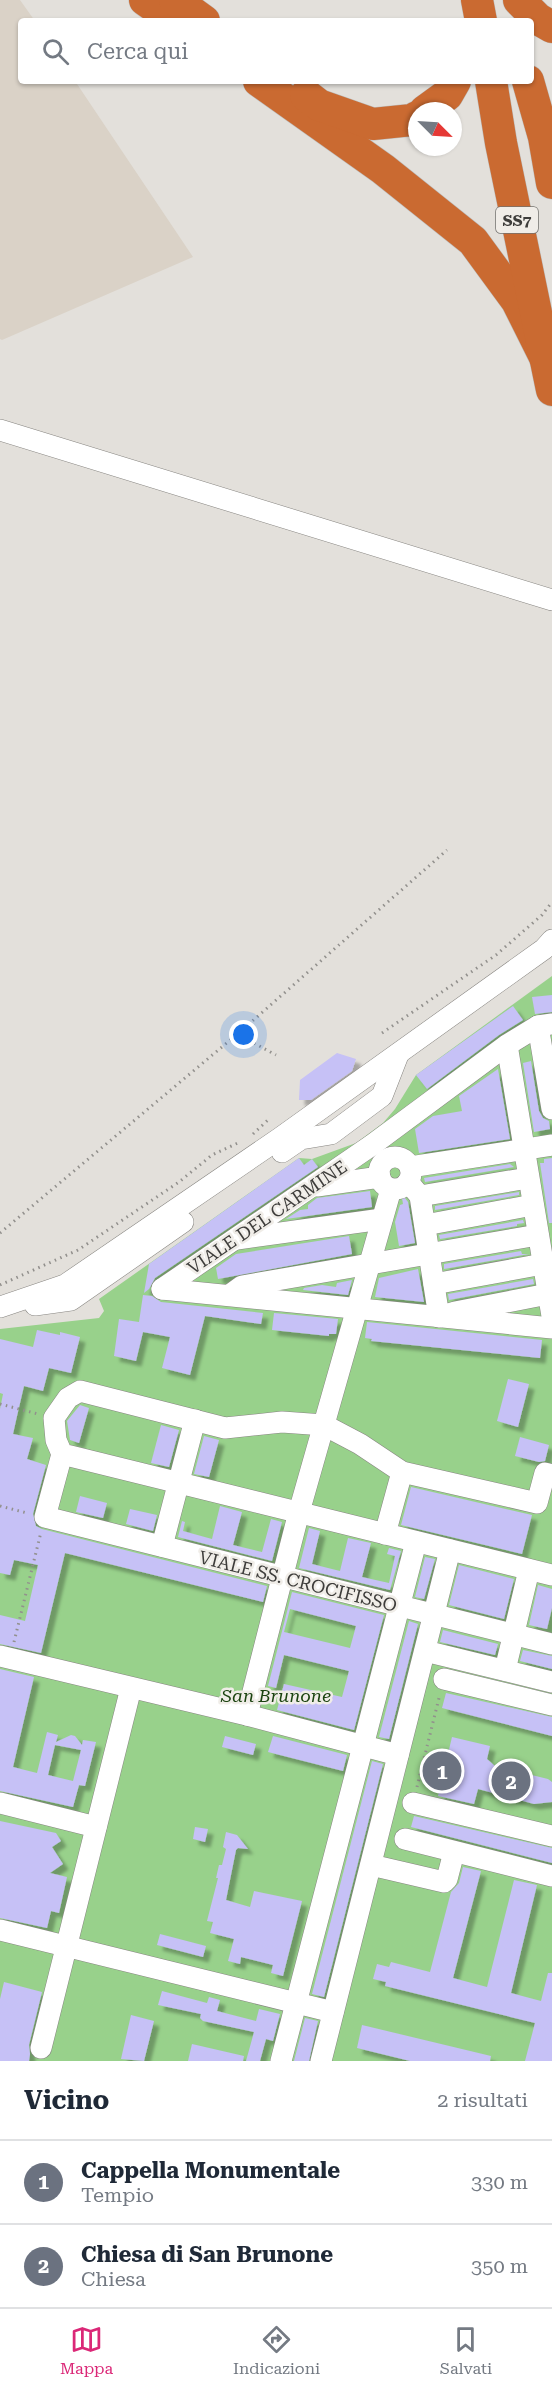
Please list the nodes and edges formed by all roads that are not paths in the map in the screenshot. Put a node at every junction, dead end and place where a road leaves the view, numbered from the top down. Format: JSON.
{"nodes":[{"id":1,"x":145,"y":0,"type":"edge"},
{"id":2,"x":175,"y":0,"type":"edge"},
{"id":3,"x":471,"y":0,"type":"edge"},
{"id":4,"x":477,"y":0,"type":"edge"},
{"id":5,"x":504,"y":0,"type":"edge"},
{"id":6,"x":519,"y":0,"type":"edge"},
{"id":7,"x":171,"y":18,"type":"edge"},
{"id":8,"x":200,"y":18,"type":"edge"},
{"id":9,"x":470,"y":18,"type":"edge"},
{"id":10,"x":480,"y":18,"type":"edge"},
{"id":11,"x":509,"y":18,"type":"edge"},
{"id":12,"x":552,"y":27,"type":"edge"},
{"id":13,"x":263,"y":84,"type":"edge"},
{"id":14,"x":290,"y":84,"type":"edge"},
{"id":15,"x":453,"y":84,"type":"edge"},
{"id":16,"x":492,"y":84,"type":"edge"},
{"id":17,"x":529,"y":84,"type":"edge"},
{"id":18,"x":437,"y":102,"type":"edge"},
{"id":19,"x":408,"y":120,"type":"edge"},
{"id":20,"x":552,"y":183,"type":"edge"},
{"id":21,"x":546,"y":359,"type":"junction"},
{"id":22,"x":552,"y":390,"type":"edge"},
{"id":23,"x":0,"y":429,"type":"edge"},
{"id":24,"x":552,"y":600,"type":"edge"},
{"id":25,"x":552,"y":940,"type":"edge"},
{"id":26,"x":545,"y":1025,"type":"edge"},
{"id":27,"x":507,"y":1045,"type":"junction"},
{"id":28,"x":398,"y":1055,"type":"junction"},
{"id":29,"x":552,"y":1109,"type":"edge"},
{"id":30,"x":353,"y":1117,"type":"junction"},
{"id":31,"x":552,"y":1145,"type":"edge"},
{"id":32,"x":524,"y":1149,"type":"junction"},
{"id":33,"x":395,"y":1174,"type":"junction"},
{"id":34,"x":528,"y":1178,"type":"junction"},
{"id":35,"x":313,"y":1186,"type":"junction"},
{"id":36,"x":533,"y":1205,"type":"junction"},
{"id":37,"x":382,"y":1219,"type":"junction"},
{"id":38,"x":425,"y":1225,"type":"junction"},
{"id":39,"x":538,"y":1235,"type":"junction"},
{"id":40,"x":231,"y":1240,"type":"junction"},
{"id":41,"x":429,"y":1254,"type":"junction"},
{"id":42,"x":370,"y":1264,"type":"junction"},
{"id":43,"x":543,"y":1264,"type":"junction"},
{"id":44,"x":434,"y":1284,"type":"junction"},
{"id":45,"x":548,"y":1294,"type":"junction"},
{"id":46,"x":229,"y":1296,"type":"junction"},
{"id":47,"x":0,"y":1308,"type":"edge"},
{"id":48,"x":357,"y":1309,"type":"junction"},
{"id":49,"x":552,"y":1316,"type":"edge"},
{"id":50,"x":439,"y":1317,"type":"junction"},
{"id":51,"x":552,"y":1328,"type":"edge"},
{"id":52,"x":195,"y":1420,"type":"junction"},
{"id":53,"x":324,"y":1425,"type":"junction"},
{"id":54,"x":62,"y":1454,"type":"junction"},
{"id":55,"x":402,"y":1472,"type":"junction"},
{"id":56,"x":552,"y":1475,"type":"edge"},
{"id":57,"x":178,"y":1483,"type":"junction"},
{"id":58,"x":299,"y":1512,"type":"junction"},
{"id":59,"x":385,"y":1534,"type":"junction"},
{"id":60,"x":416,"y":1542,"type":"junction"},
{"id":61,"x":162,"y":1546,"type":"junction"},
{"id":62,"x":450,"y":1550,"type":"junction"},
{"id":63,"x":529,"y":1569,"type":"junction"},
{"id":64,"x":552,"y":1575,"type":"edge"},
{"id":65,"x":283,"y":1576,"type":"junction"},
{"id":66,"x":400,"y":1606,"type":"junction"},
{"id":67,"x":434,"y":1616,"type":"junction"},
{"id":68,"x":513,"y":1635,"type":"junction"},
{"id":69,"x":552,"y":1644,"type":"edge"},
{"id":70,"x":425,"y":1651,"type":"junction"},
{"id":71,"x":5,"y":1657,"type":"edge"},
{"id":72,"x":505,"y":1671,"type":"junction"},
{"id":73,"x":444,"y":1679,"type":"road end"},
{"id":74,"x":552,"y":1682,"type":"edge"},
{"id":75,"x":131,"y":1688,"type":"junction"},
{"id":76,"x":552,"y":1705,"type":"edge"},
{"id":77,"x":247,"y":1715,"type":"junction"},
{"id":78,"x":364,"y":1746,"type":"junction"},
{"id":79,"x":398,"y":1755,"type":"junction"},
{"id":80,"x":0,"y":1803,"type":"edge"},
{"id":81,"x":413,"y":1803,"type":"road end"},
{"id":82,"x":96,"y":1827,"type":"junction"},
{"id":83,"x":552,"y":1836,"type":"edge"},
{"id":84,"x":405,"y":1839,"type":"dead end"},
{"id":85,"x":454,"y":1852,"type":"junction"},
{"id":86,"x":371,"y":1865,"type":"junction"},
{"id":87,"x":552,"y":1876,"type":"edge"},
{"id":88,"x":0,"y":1930,"type":"edge"},
{"id":89,"x":67,"y":1947,"type":"junction"},
{"id":90,"x":296,"y":2003,"type":"junction"},
{"id":91,"x":333,"y":2012,"type":"junction"},
{"id":92,"x":41,"y":2048,"type":"dead end"},
{"id":93,"x":281,"y":2061,"type":"edge"},
{"id":94,"x":321,"y":2061,"type":"edge"}],
"edges":[{"from":1,"to":7,"type":"highway"},
{"from":2,"to":8,"type":"highway"},
{"from":3,"to":9,"type":"highway"},
{"from":4,"to":10,"type":"highway"},
{"from":5,"to":11,"type":"highway"},
{"from":6,"to":12,"type":"highway"},
{"from":13,"to":21,"type":"highway"},
{"from":14,"to":19,"type":"highway"},
{"from":15,"to":18,"type":"highway"},
{"from":16,"to":21,"type":"highway","number":"SS7"},
{"from":17,"to":20,"type":"highway"},
{"from":21,"to":22,"type":"highway","number":"SS7"},
{"from":23,"to":24,"type":"street"},
{"from":25,"to":28,"type":"street"},
{"from":26,"to":27,"type":"street","name":"VIALE DEL CARMINE"},
{"from":26,"to":29,"type":"street"},
{"from":27,"to":32,"type":"street"},
{"from":27,"to":33,"type":"street","name":"VIALE DEL CARMINE"},
{"from":28,"to":30,"type":"street"},
{"from":28,"to":47,"type":"street"},
{"from":30,"to":33,"type":"street"},
{"from":30,"to":47,"type":"street"},
{"from":31,"to":32,"type":"street"},
{"from":32,"to":33,"type":"street"},
{"from":32,"to":34,"type":"street"},
{"from":33,"to":34,"type":"street"},
{"from":33,"to":35,"type":"street","name":"VIALE DEL CARMINE"},
{"from":33,"to":35,"type":"street"},
{"from":33,"to":37,"type":"street"},
{"from":33,"to":38,"type":"street"},
{"from":34,"to":36,"type":"street"},
{"from":35,"to":40,"type":"street","name":"VIALE DEL CARMINE"},
{"from":36,"to":38,"type":"street"},
{"from":36,"to":39,"type":"street"},
{"from":37,"to":40,"type":"street"},
{"from":37,"to":42,"type":"street"},
{"from":38,"to":41,"type":"street"},
{"from":39,"to":41,"type":"street"},
{"from":39,"to":43,"type":"street"},
{"from":40,"to":46,"type":"street","name":"VIALE DEL CARMINE"},
{"from":41,"to":42,"type":"street"},
{"from":41,"to":44,"type":"street"},
{"from":42,"to":46,"type":"street"},
{"from":42,"to":48,"type":"street"},
{"from":43,"to":44,"type":"street"},
{"from":43,"to":45,"type":"street"},
{"from":44,"to":50,"type":"street"},
{"from":45,"to":49,"type":"street"},
{"from":45,"to":50,"type":"street"},
{"from":46,"to":48,"type":"street"},
{"from":48,"to":50,"type":"street"},
{"from":48,"to":53,"type":"street"},
{"from":50,"to":51,"type":"street"},
{"from":52,"to":53,"type":"street"},
{"from":52,"to":54,"type":"street"},
{"from":52,"to":57,"type":"street"},
{"from":53,"to":55,"type":"street"},
{"from":53,"to":58,"type":"street"},
{"from":54,"to":57,"type":"street"},
{"from":54,"to":61,"type":"street","name":"VIALE SS. CROCIFISSO"},
{"from":55,"to":56,"type":"street"},
{"from":55,"to":59,"type":"street"},
{"from":57,"to":58,"type":"street"},
{"from":57,"to":61,"type":"street"},
{"from":58,"to":59,"type":"street"},
{"from":58,"to":65,"type":"street"},
{"from":59,"to":60,"type":"street"},
{"from":60,"to":62,"type":"street"},
{"from":60,"to":66,"type":"street"},
{"from":61,"to":65,"type":"street","name":"VIALE SS. CROCIFISSO"},
{"from":62,"to":63,"type":"street"},
{"from":62,"to":67,"type":"street"},
{"from":63,"to":64,"type":"street"},
{"from":63,"to":68,"type":"street"},
{"from":65,"to":66,"type":"street","name":"VIALE SS. CROCIFISSO"},
{"from":65,"to":77,"type":"street"},
{"from":66,"to":67,"type":"street","name":"VIALE SS. CROCIFISSO"},
{"from":66,"to":78,"type":"street"},
{"from":67,"to":68,"type":"street","name":"VIALE SS. CROCIFISSO"},
{"from":67,"to":70,"type":"street"},
{"from":68,"to":69,"type":"street","name":"VIALE SS. CROCIFISSO"},
{"from":68,"to":72,"type":"street"},
{"from":70,"to":72,"type":"street"},
{"from":70,"to":79,"type":"street"},
{"from":71,"to":75,"type":"street"},
{"from":72,"to":74,"type":"street"},
{"from":73,"to":76,"type":"street"},
{"from":75,"to":77,"type":"street"},
{"from":75,"to":82,"type":"street"},
{"from":77,"to":78,"type":"street"},
{"from":78,"to":79,"type":"street"},
{"from":78,"to":90,"type":"street"},
{"from":79,"to":86,"type":"street"},
{"from":80,"to":82,"type":"street"},
{"from":81,"to":83,"type":"street"},
{"from":82,"to":89,"type":"street"},
{"from":84,"to":85,"type":"street"},
{"from":85,"to":86,"type":"street"},
{"from":85,"to":87,"type":"street"},
{"from":86,"to":91,"type":"street"},
{"from":88,"to":89,"type":"street"},
{"from":89,"to":90,"type":"street"},
{"from":89,"to":92,"type":"street"},
{"from":90,"to":91,"type":"street"},
{"from":90,"to":93,"type":"street"},
{"from":91,"to":94,"type":"street"}]}
